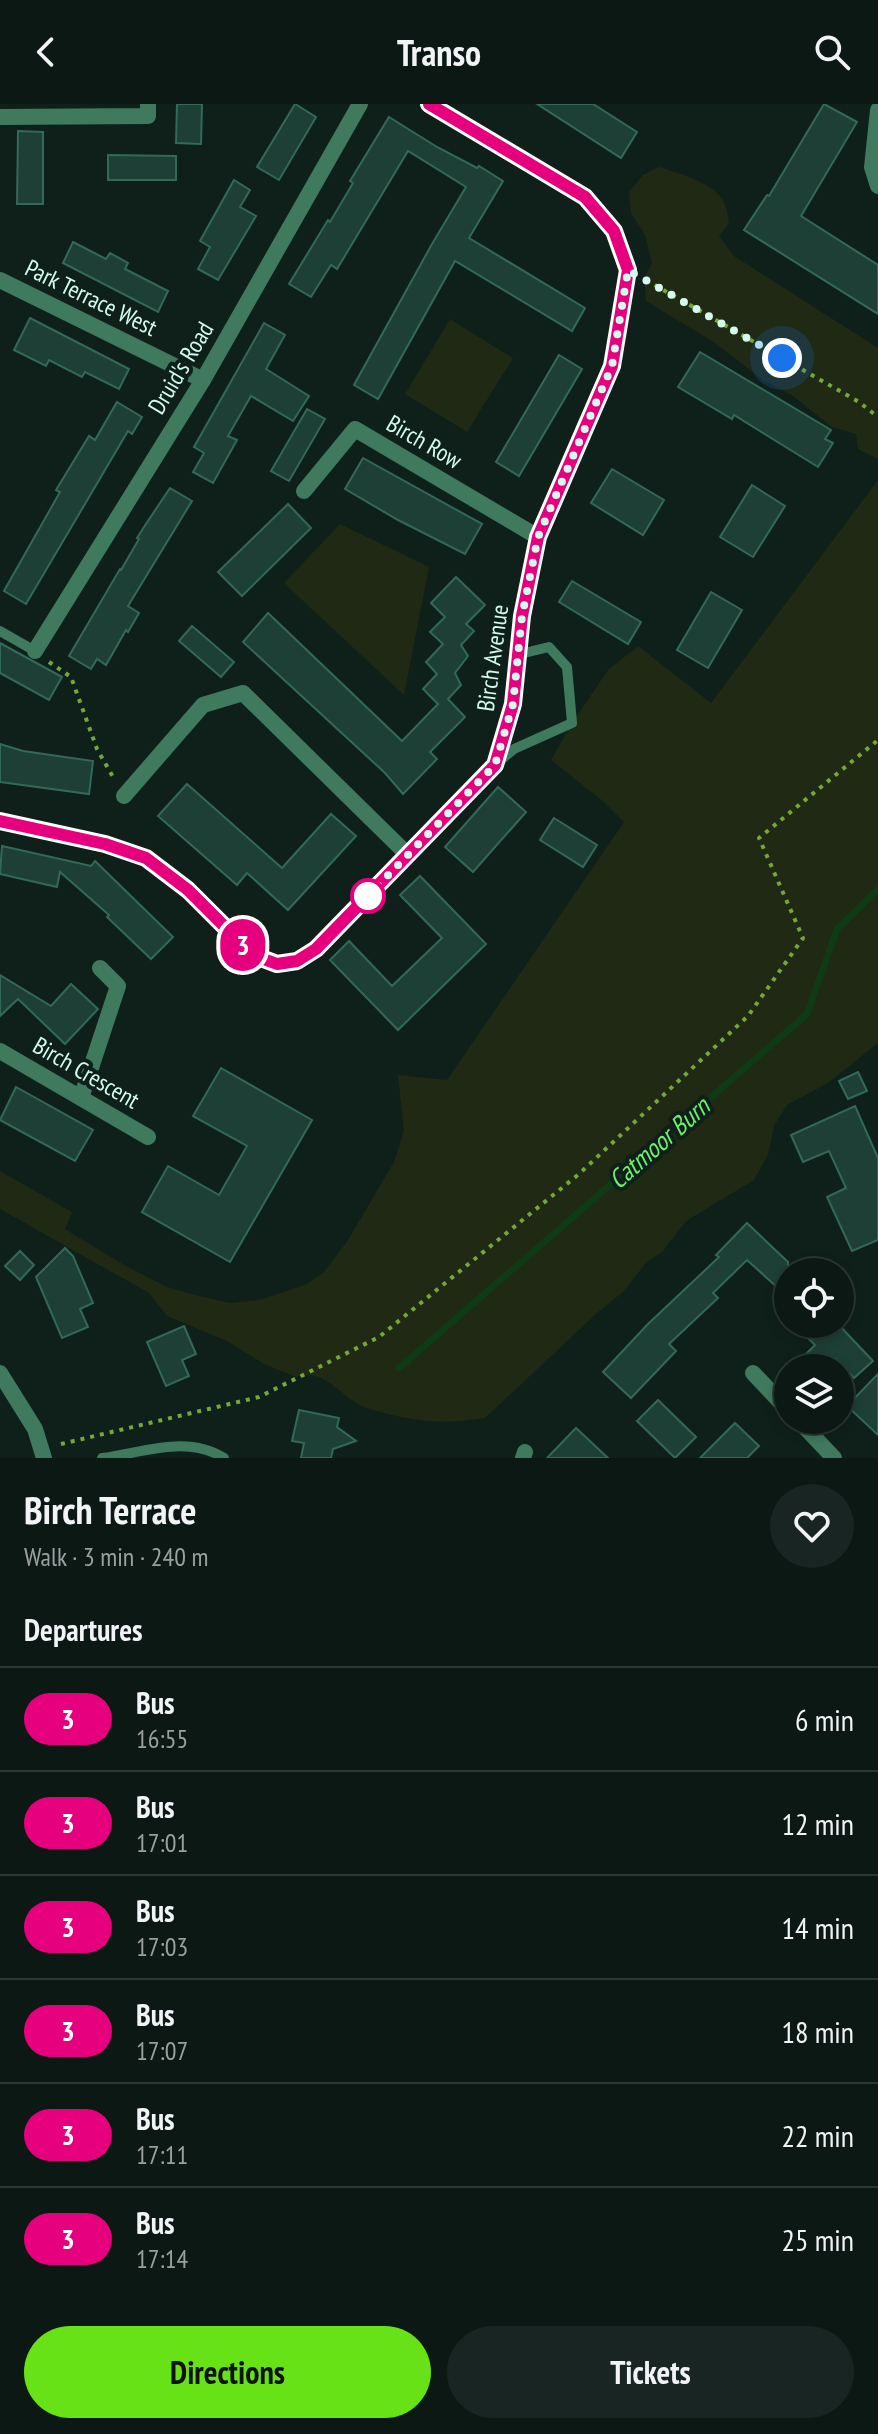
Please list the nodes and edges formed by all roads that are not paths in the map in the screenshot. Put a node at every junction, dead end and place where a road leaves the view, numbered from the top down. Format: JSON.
{"nodes":[{"id":1,"x":148,"y":104,"type":"edge"},
{"id":2,"x":360,"y":104,"type":"edge"},
{"id":3,"x":429,"y":104,"type":"edge"},
{"id":4,"x":878,"y":110,"type":"edge"},
{"id":5,"x":0,"y":117,"type":"edge"},
{"id":6,"x":878,"y":186,"type":"edge"},
{"id":7,"x":0,"y":280,"type":"edge"},
{"id":8,"x":203,"y":380,"type":"junction"},
{"id":9,"x":304,"y":491,"type":"dead end"},
{"id":10,"x":538,"y":537,"type":"junction"},
{"id":11,"x":0,"y":631,"type":"edge"},
{"id":12,"x":35,"y":651,"type":"joint"},
{"id":13,"x":520,"y":654,"type":"junction"},
{"id":14,"x":495,"y":765,"type":"junction"},
{"id":15,"x":124,"y":796,"type":"road end"},
{"id":16,"x":0,"y":821,"type":"edge"},
{"id":17,"x":408,"y":855,"type":"junction"},
{"id":18,"x":100,"y":968,"type":"dead end"},
{"id":19,"x":0,"y":1051,"type":"edge"},
{"id":20,"x":81,"y":1098,"type":"junction"},
{"id":21,"x":148,"y":1137,"type":"dead end"},
{"id":22,"x":0,"y":1373,"type":"edge"},
{"id":23,"x":753,"y":1373,"type":"dead end"},
{"id":24,"x":774,"y":1395,"type":"edge"},
{"id":25,"x":811,"y":1434,"type":"edge"},
{"id":26,"x":43,"y":1453,"type":"edge"},
{"id":27,"x":102,"y":1458,"type":"edge"},
{"id":28,"x":224,"y":1458,"type":"edge"},
{"id":29,"x":834,"y":1458,"type":"edge"}],
"edges":[{"from":1,"to":5,"type":"street"},
{"from":2,"to":8,"type":"street","name":"Druid's Road"},
{"from":3,"to":10,"type":"street","name":"Birch Avenue"},
{"from":4,"to":6,"type":"street"},
{"from":7,"to":8,"type":"street","name":"Park Terrace West"},
{"from":8,"to":12,"type":"street","name":"Druid's Road"},
{"from":9,"to":10,"type":"street","name":"Birch Row"},
{"from":10,"to":13,"type":"street","name":"Birch Avenue"},
{"from":11,"to":12,"type":"lane"},
{"from":13,"to":14,"type":"street","name":"Birch Avenue"},
{"from":13,"to":14,"type":"lane"},
{"from":14,"to":17,"type":"street","name":"Birch Avenue"},
{"from":15,"to":17,"type":"street"},
{"from":16,"to":17,"type":"street","name":"Birch Avenue"},
{"from":18,"to":20,"type":"street"},
{"from":19,"to":20,"type":"street","name":"Birch Crescent"},
{"from":20,"to":21,"type":"street","name":"Birch Crescent"},
{"from":22,"to":26,"type":"street"},
{"from":23,"to":24,"type":"street"},
{"from":25,"to":29,"type":"street"},
{"from":27,"to":28,"type":"lane"}]}
